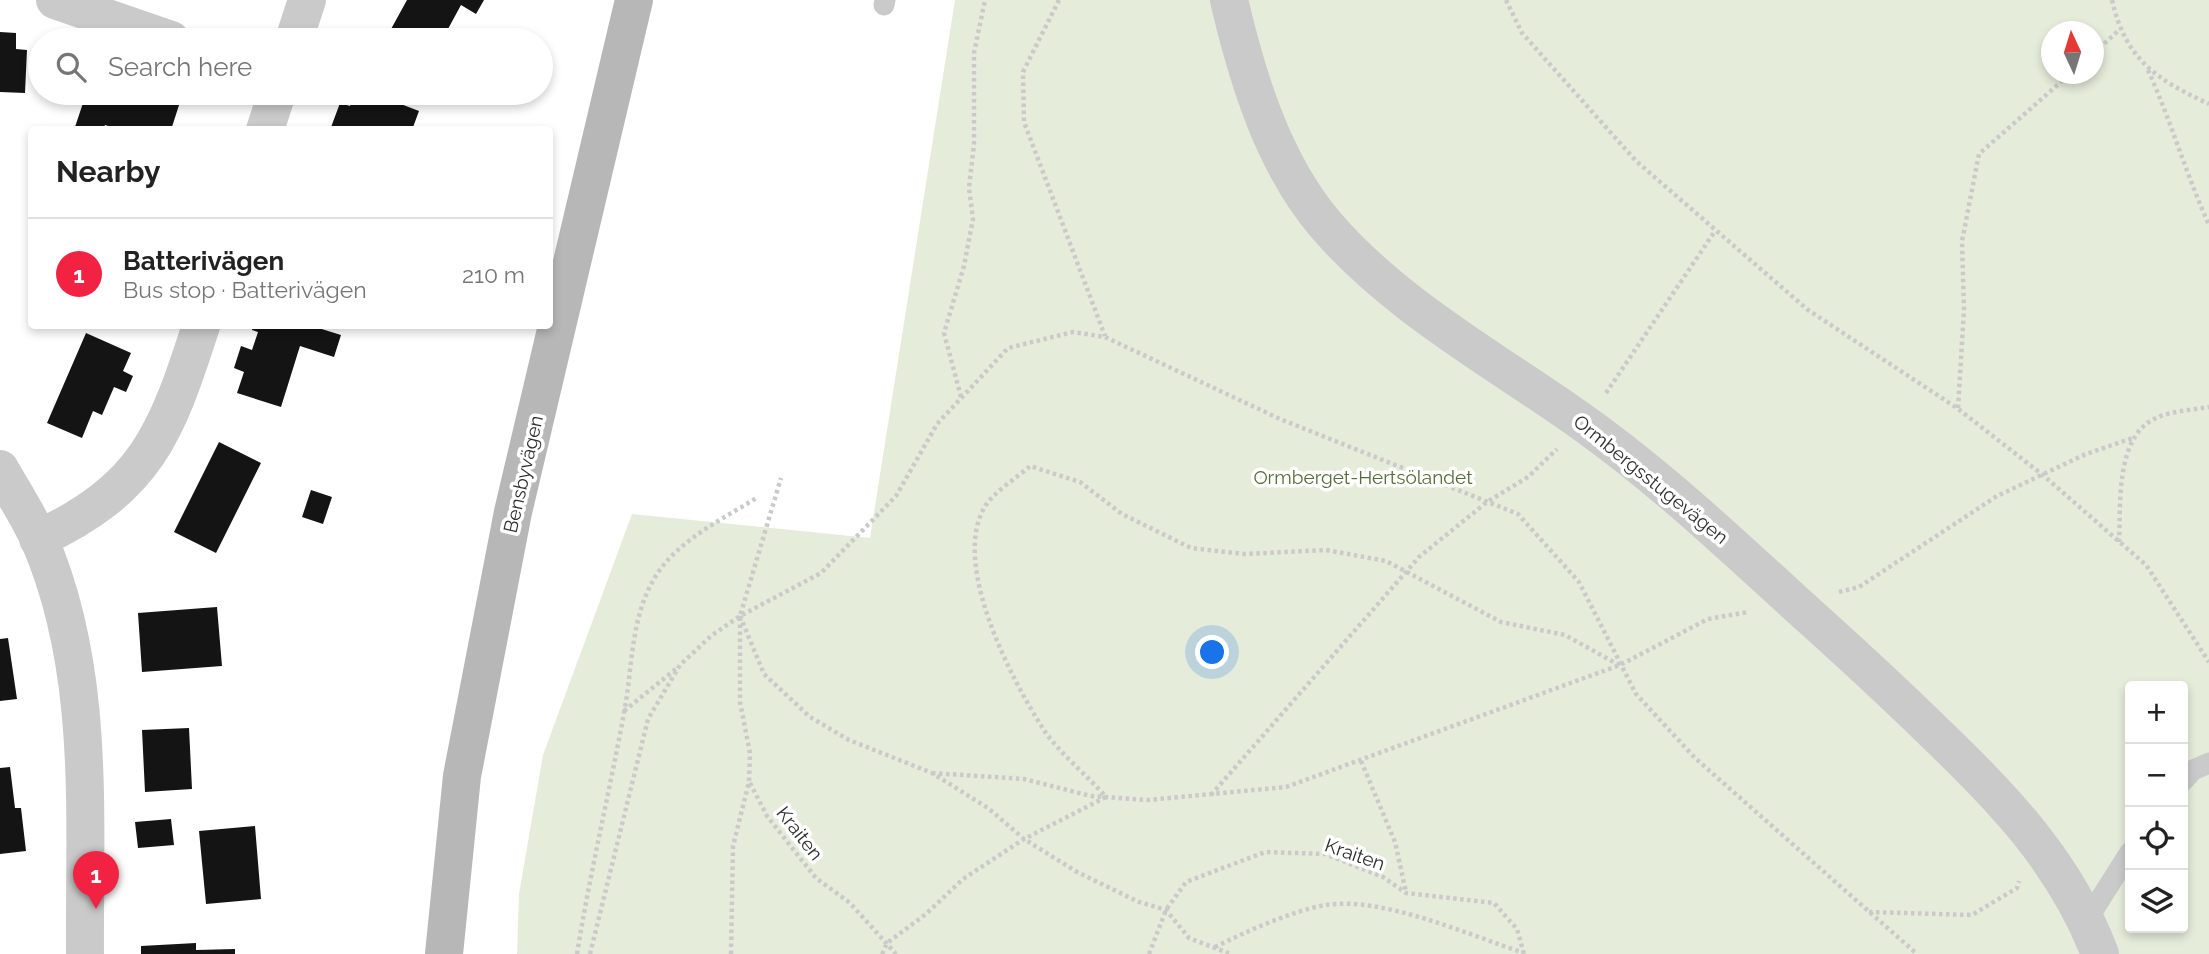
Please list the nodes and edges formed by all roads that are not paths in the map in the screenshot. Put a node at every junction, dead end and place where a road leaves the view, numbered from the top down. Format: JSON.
{"nodes":[{"id":1,"x":55,"y":0,"type":"edge"},
{"id":2,"x":307,"y":0,"type":"edge"},
{"id":3,"x":634,"y":0,"type":"edge"},
{"id":4,"x":1229,"y":0,"type":"edge"},
{"id":5,"x":137,"y":28,"type":"edge"},
{"id":6,"x":298,"y":28,"type":"edge"},
{"id":7,"x":273,"y":105,"type":"edge"},
{"id":8,"x":266,"y":126,"type":"edge"},
{"id":9,"x":200,"y":329,"type":"edge"},
{"id":10,"x":0,"y":469,"type":"edge"},
{"id":11,"x":38,"y":539,"type":"junction"},
{"id":12,"x":2209,"y":763,"type":"edge"},
{"id":13,"x":2188,"y":776,"type":"edge"},
{"id":14,"x":2125,"y":864,"type":"edge"},
{"id":15,"x":2094,"y":937,"type":"edge"},
{"id":16,"x":85,"y":954,"type":"edge"},
{"id":17,"x":444,"y":954,"type":"edge"}],
"edges":[{"from":1,"to":5,"type":"street"},
{"from":2,"to":6,"type":"street"},
{"from":3,"to":17,"type":"main road","name":"Bensbyvägen"},
{"from":4,"to":15,"type":"street","name":"Ormbergsstugevägen"},
{"from":7,"to":8,"type":"street"},
{"from":9,"to":11,"type":"street"},
{"from":10,"to":11,"type":"street"},
{"from":11,"to":16,"type":"street"},
{"from":12,"to":13,"type":"lane"},
{"from":14,"to":15,"type":"lane"}]}
